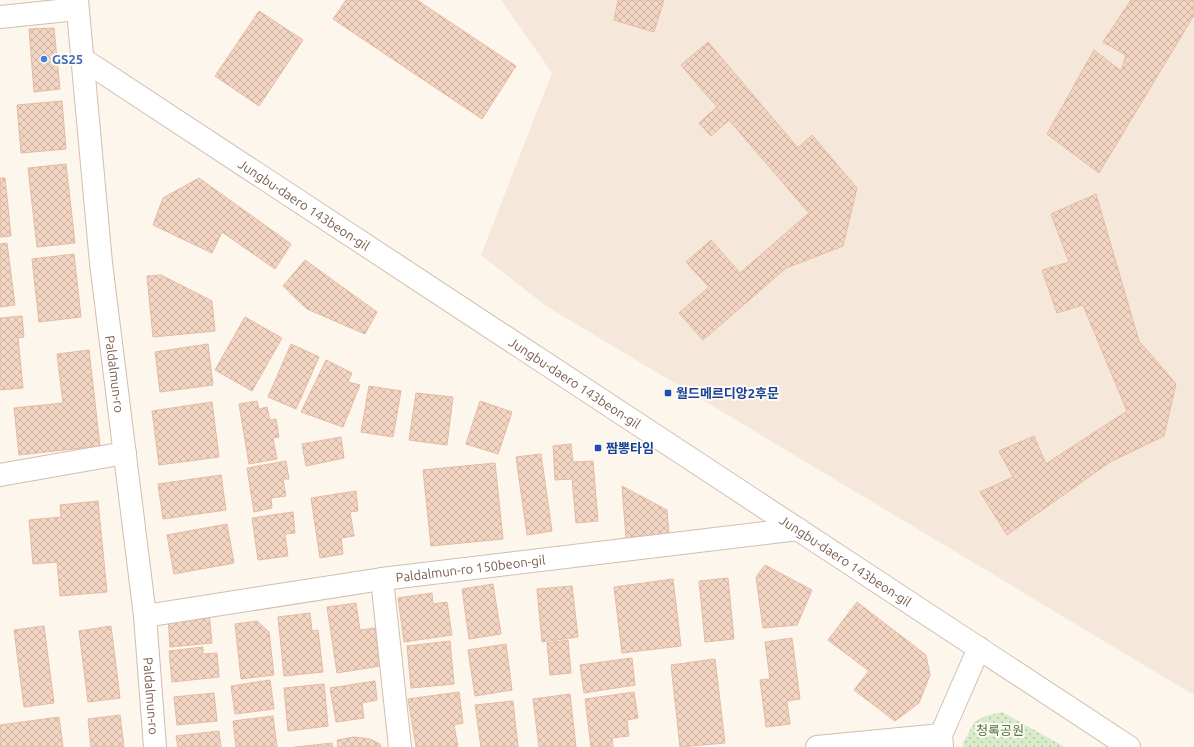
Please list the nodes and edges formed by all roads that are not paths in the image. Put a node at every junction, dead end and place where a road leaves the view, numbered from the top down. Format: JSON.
{"nodes":[{"id":1,"x":77,"y":5,"type":"edge"},
{"id":2,"x":0,"y":17,"type":"edge"},
{"id":3,"x":82,"y":58,"type":"junction"},
{"id":4,"x":125,"y":453,"type":"junction"},
{"id":5,"x":0,"y":475,"type":"edge"},
{"id":6,"x":798,"y":529,"type":"junction"},
{"id":7,"x":382,"y":580,"type":"junction"},
{"id":8,"x":144,"y":616,"type":"junction"},
{"id":9,"x":979,"y":648,"type":"junction"},
{"id":10,"x":941,"y":741,"type":"edge"},
{"id":11,"x":155,"y":747,"type":"edge"},
{"id":12,"x":400,"y":747,"type":"edge"},
{"id":13,"x":817,"y":747,"type":"edge"},
{"id":14,"x":1129,"y":747,"type":"edge"}],
"edges":[{"from":1,"to":2,"type":"street"},
{"from":1,"to":3,"type":"street","name":"Paldalmun-ro"},
{"from":3,"to":4,"type":"street","name":"Paldalmun-ro"},
{"from":3,"to":6,"type":"street","name":"Jungbu-daero 143beon-gil"},
{"from":4,"to":5,"type":"street"},
{"from":4,"to":8,"type":"street","name":"Paldalmun-ro"},
{"from":6,"to":7,"type":"street","name":"Paldalmun-ro 150beon-gil"},
{"from":6,"to":9,"type":"street","name":"Jungbu-daero 143beon-gil"},
{"from":7,"to":8,"type":"street","name":"Paldalmun-ro 150beon-gil"},
{"from":7,"to":12,"type":"street"},
{"from":8,"to":11,"type":"street","name":"Paldalmun-ro"},
{"from":9,"to":10,"type":"street"},
{"from":9,"to":14,"type":"street","name":"Jungbu-daero 143beon-gil"},
{"from":10,"to":13,"type":"street"}]}
